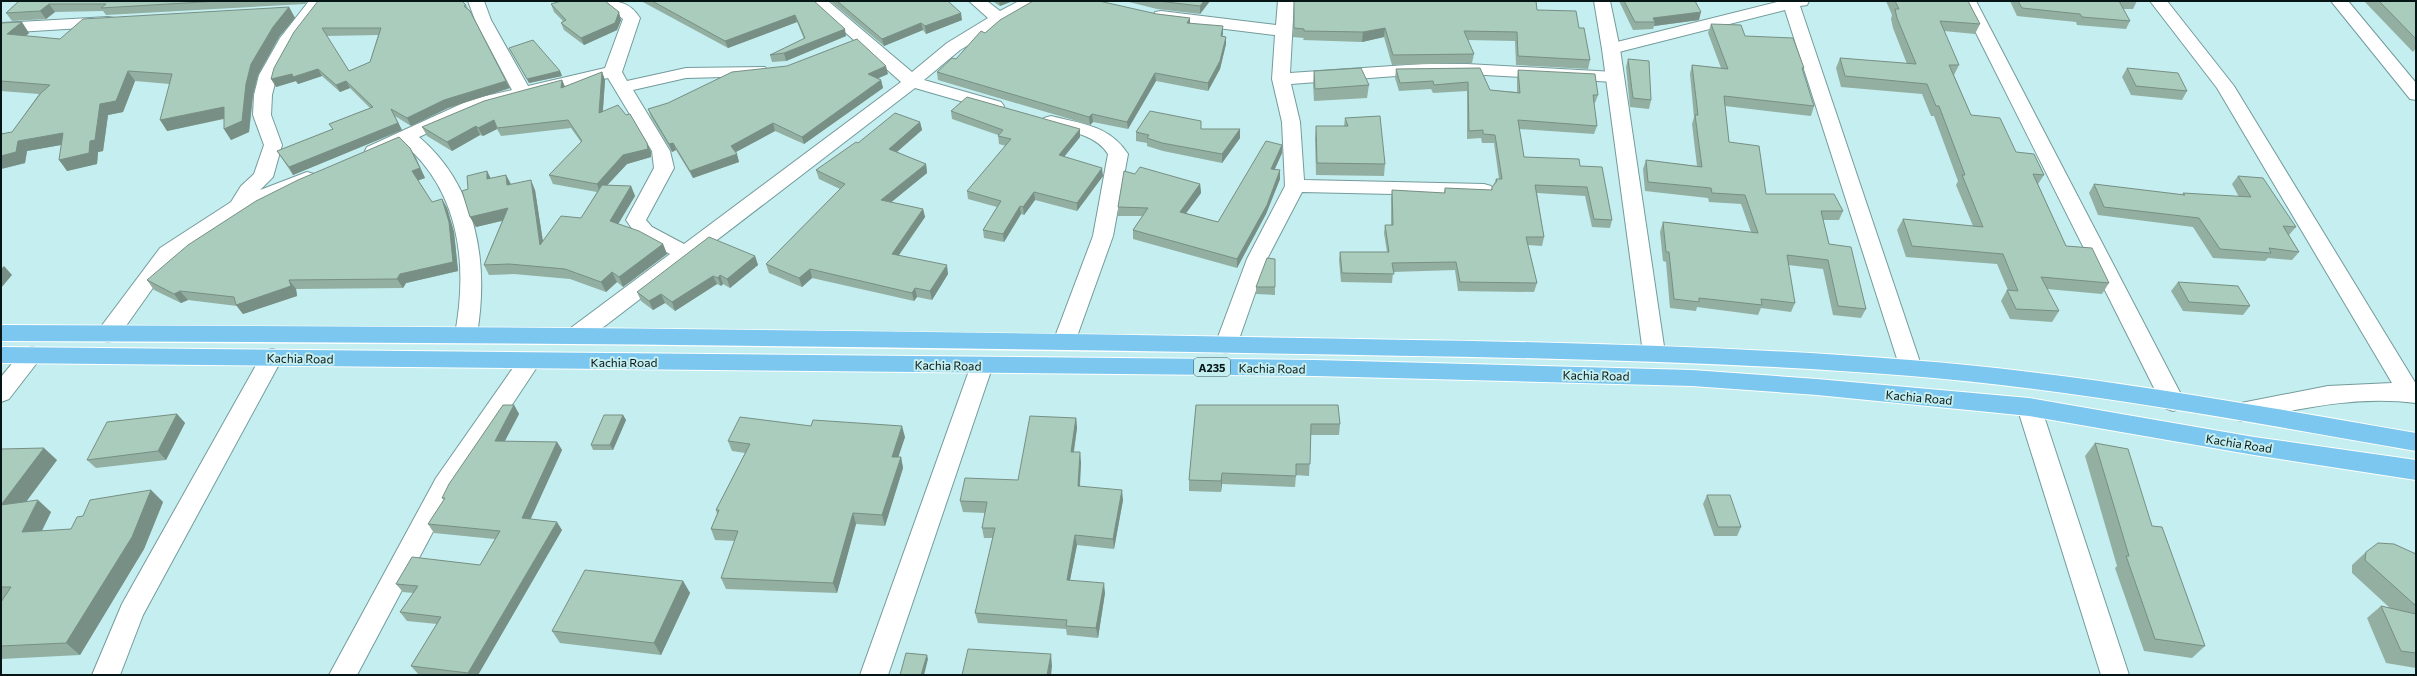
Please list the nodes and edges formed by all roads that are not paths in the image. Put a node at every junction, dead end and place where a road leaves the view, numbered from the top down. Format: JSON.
{"nodes":[{"id":1,"x":476,"y":1,"type":"edge"},
{"id":2,"x":608,"y":1,"type":"edge"},
{"id":3,"x":818,"y":1,"type":"edge"},
{"id":4,"x":977,"y":1,"type":"edge"},
{"id":5,"x":1031,"y":1,"type":"edge"},
{"id":6,"x":1286,"y":1,"type":"edge"},
{"id":7,"x":1602,"y":1,"type":"edge"},
{"id":8,"x":1968,"y":1,"type":"edge"},
{"id":9,"x":2158,"y":1,"type":"edge"},
{"id":10,"x":2339,"y":1,"type":"edge"},
{"id":11,"x":1796,"y":2,"type":"edge"},
{"id":12,"x":315,"y":5,"type":"edge"},
{"id":13,"x":287,"y":11,"type":"edge"},
{"id":14,"x":1142,"y":12,"type":"edge"},
{"id":15,"x":999,"y":19,"type":"junction"},
{"id":16,"x":120,"y":21,"type":"edge"},
{"id":17,"x":1,"y":28,"type":"edge"},
{"id":18,"x":1284,"y":31,"type":"junction"},
{"id":19,"x":862,"y":38,"type":"junction"},
{"id":20,"x":840,"y":46,"type":"edge"},
{"id":21,"x":1611,"y":49,"type":"junction"},
{"id":22,"x":774,"y":69,"type":"edge"},
{"id":23,"x":1615,"y":76,"type":"junction"},
{"id":24,"x":618,"y":79,"type":"junction"},
{"id":25,"x":1281,"y":79,"type":"junction"},
{"id":26,"x":912,"y":82,"type":"junction"},
{"id":27,"x":522,"y":91,"type":"junction"},
{"id":28,"x":2416,"y":95,"type":"edge"},
{"id":29,"x":1011,"y":110,"type":"edge"},
{"id":30,"x":1034,"y":116,"type":"edge"},
{"id":31,"x":407,"y":137,"type":"junction"},
{"id":32,"x":356,"y":158,"type":"edge"},
{"id":33,"x":327,"y":170,"type":"edge"},
{"id":34,"x":1295,"y":186,"type":"junction"},
{"id":35,"x":1484,"y":190,"type":"edge"},
{"id":36,"x":239,"y":206,"type":"junction"},
{"id":37,"x":684,"y":253,"type":"junction"},
{"id":38,"x":1,"y":333,"type":"edge"},
{"id":39,"x":108,"y":334,"type":"junction"},
{"id":40,"x":466,"y":334,"type":"junction"},
{"id":41,"x":576,"y":336,"type":"junction"},
{"id":42,"x":1064,"y":342,"type":"junction"},
{"id":43,"x":1226,"y":345,"type":"junction"},
{"id":44,"x":1654,"y":353,"type":"junction"},
{"id":45,"x":1,"y":355,"type":"edge"},
{"id":46,"x":32,"y":355,"type":"junction"},
{"id":47,"x":272,"y":357,"type":"junction"},
{"id":48,"x":530,"y":362,"type":"junction"},
{"id":49,"x":982,"y":365,"type":"junction"},
{"id":50,"x":1911,"y":368,"type":"junction"},
{"id":51,"x":1,"y":393,"type":"edge"},
{"id":52,"x":2413,"y":394,"type":"edge"},
{"id":53,"x":2173,"y":402,"type":"junction"},
{"id":54,"x":2029,"y":407,"type":"junction"},
{"id":55,"x":2241,"y":412,"type":"junction"},
{"id":56,"x":2316,"y":425,"type":"junction"},
{"id":57,"x":2416,"y":442,"type":"edge"},
{"id":58,"x":2329,"y":457,"type":"junction"},
{"id":59,"x":2416,"y":470,"type":"edge"},
{"id":60,"x":106,"y":675,"type":"edge"},
{"id":61,"x":343,"y":675,"type":"edge"},
{"id":62,"x":874,"y":675,"type":"edge"},
{"id":63,"x":2115,"y":675,"type":"edge"}],
"edges":[{"from":1,"to":27,"type":"street"},
{"from":2,"to":24,"type":"street"},
{"from":3,"to":19,"type":"street"},
{"from":4,"to":15,"type":"street"},
{"from":5,"to":15,"type":"street"},
{"from":6,"to":18,"type":"street"},
{"from":7,"to":21,"type":"street"},
{"from":8,"to":53,"type":"street"},
{"from":9,"to":52,"type":"street"},
{"from":10,"to":28,"type":"street"},
{"from":11,"to":21,"type":"street"},
{"from":11,"to":50,"type":"street"},
{"from":12,"to":13,"type":"street"},
{"from":12,"to":36,"type":"street"},
{"from":14,"to":18,"type":"street"},
{"from":15,"to":26,"type":"street"},
{"from":16,"to":17,"type":"street"},
{"from":18,"to":25,"type":"street"},
{"from":19,"to":20,"type":"street"},
{"from":19,"to":26,"type":"street"},
{"from":21,"to":23,"type":"street"},
{"from":22,"to":24,"type":"street"},
{"from":23,"to":25,"type":"street"},
{"from":23,"to":44,"type":"street"},
{"from":24,"to":27,"type":"street"},
{"from":24,"to":37,"type":"street"},
{"from":25,"to":34,"type":"street"},
{"from":26,"to":29,"type":"street"},
{"from":26,"to":37,"type":"street"},
{"from":27,"to":31,"type":"street"},
{"from":30,"to":42,"type":"street"},
{"from":31,"to":32,"type":"street"},
{"from":31,"to":40,"type":"street"},
{"from":33,"to":36,"type":"street"},
{"from":34,"to":35,"type":"street"},
{"from":34,"to":43,"type":"street"},
{"from":36,"to":39,"type":"street"},
{"from":37,"to":41,"type":"street"},
{"from":38,"to":39,"type":"highway","name":"Kachia Road","number":"A235"},
{"from":39,"to":40,"type":"highway","name":"Kachia Road","number":"A235"},
{"from":40,"to":41,"type":"highway","name":"Kachia Road","number":"A235"},
{"from":41,"to":42,"type":"highway","name":"Kachia Road","number":"A235"},
{"from":42,"to":43,"type":"highway","name":"Kachia Road","number":"A235"},
{"from":43,"to":44,"type":"highway","name":"Kachia Road","number":"A235"},
{"from":44,"to":50,"type":"highway","name":"Kachia Road","number":"A235"},
{"from":45,"to":46,"type":"highway","name":"Kachia Road","number":"A235"},
{"from":46,"to":47,"type":"highway","name":"Kachia Road","number":"A235"},
{"from":46,"to":51,"type":"street"},
{"from":47,"to":48,"type":"highway","name":"Kachia Road","number":"A235"},
{"from":47,"to":60,"type":"street"},
{"from":48,"to":49,"type":"highway","name":"Kachia Road","number":"A235"},
{"from":48,"to":61,"type":"street"},
{"from":49,"to":54,"type":"highway","name":"Kachia Road","number":"A235"},
{"from":49,"to":62,"type":"street"},
{"from":50,"to":53,"type":"highway","name":"Kachia Road","number":"A235"},
{"from":52,"to":55,"type":"street"},
{"from":53,"to":55,"type":"highway","name":"Kachia Road","number":"A235"},
{"from":54,"to":58,"type":"highway","name":"Kachia Road","number":"A235"},
{"from":54,"to":63,"type":"street"},
{"from":55,"to":56,"type":"highway","name":"Kachia Road","number":"A235"},
{"from":56,"to":57,"type":"highway","name":"Kachia Road","number":"A235"},
{"from":56,"to":58,"type":"highway"},
{"from":58,"to":59,"type":"highway","name":"Kachia Road","number":"A235"}]}
